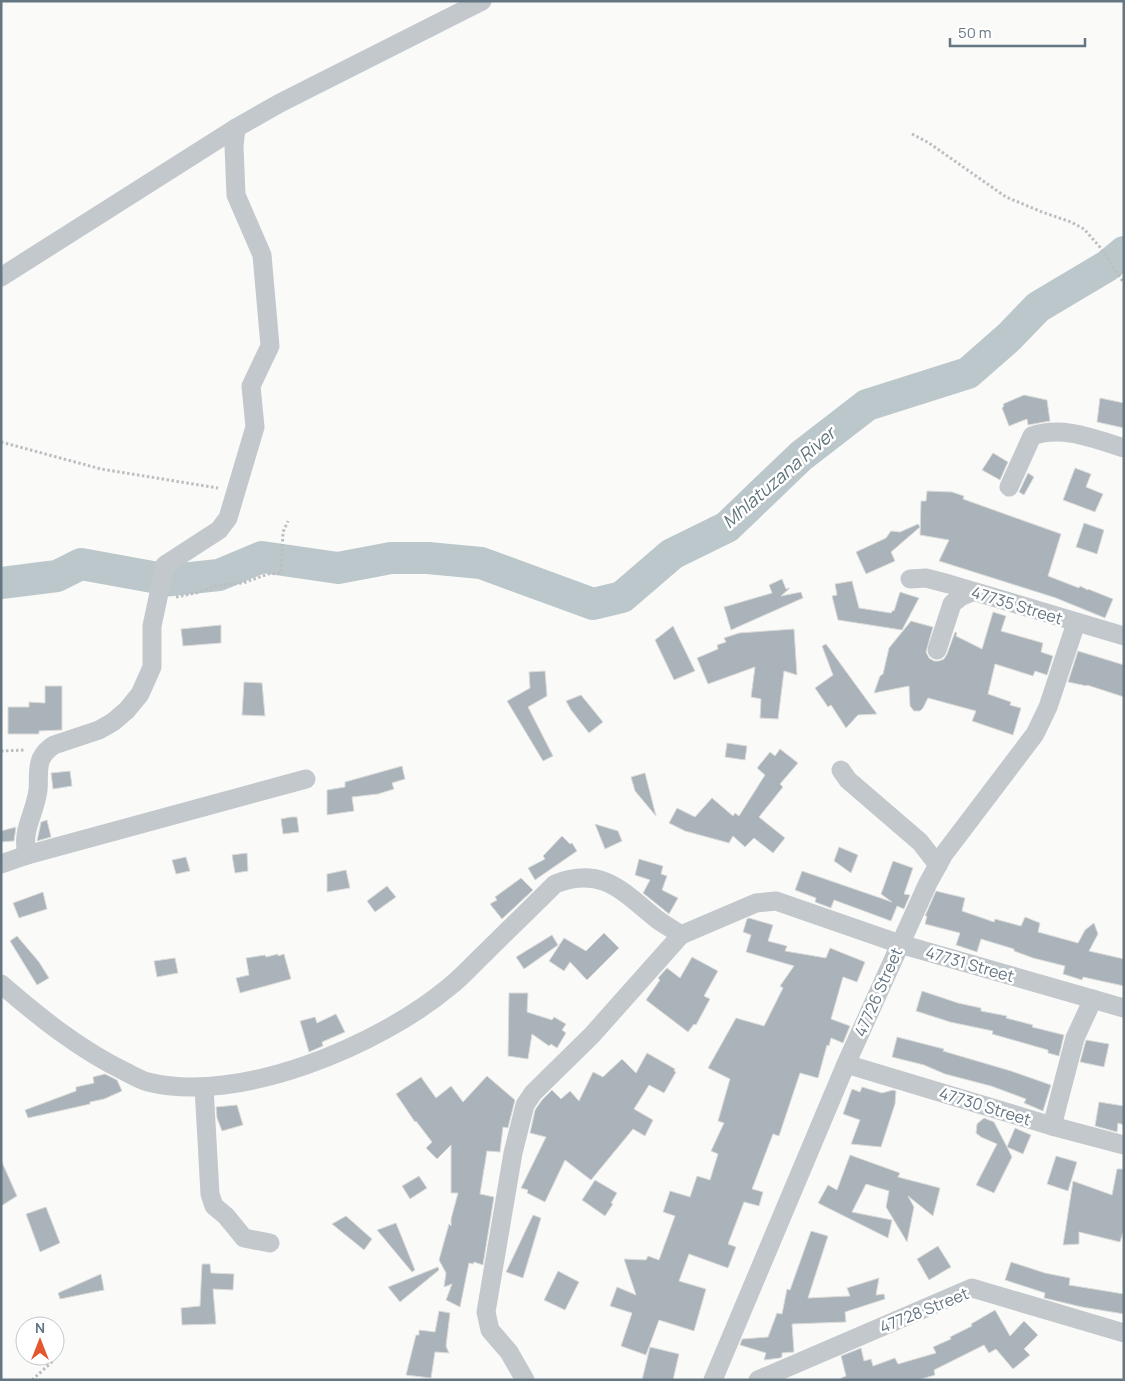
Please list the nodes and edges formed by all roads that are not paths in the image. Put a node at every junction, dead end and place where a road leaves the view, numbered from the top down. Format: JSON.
{"nodes":[{"id":1,"x":482,"y":1,"type":"edge"},
{"id":2,"x":236,"y":128,"type":"junction"},
{"id":3,"x":1,"y":277,"type":"edge"},
{"id":4,"x":1124,"y":448,"type":"edge"},
{"id":5,"x":1009,"y":486,"type":"dead end"},
{"id":6,"x":910,"y":579,"type":"dead end"},
{"id":7,"x":972,"y":592,"type":"junction"},
{"id":8,"x":1076,"y":624,"type":"junction"},
{"id":9,"x":1124,"y":636,"type":"edge"},
{"id":10,"x":937,"y":650,"type":"dead end"},
{"id":11,"x":841,"y":770,"type":"dead end"},
{"id":12,"x":306,"y":779,"type":"dead end"},
{"id":13,"x":27,"y":855,"type":"junction"},
{"id":14,"x":1,"y":864,"type":"edge"},
{"id":15,"x":938,"y":865,"type":"junction"},
{"id":16,"x":681,"y":935,"type":"junction"},
{"id":17,"x":900,"y":944,"type":"junction"},
{"id":18,"x":1,"y":984,"type":"edge"},
{"id":19,"x":1093,"y":999,"type":"junction"},
{"id":20,"x":1124,"y":1008,"type":"edge"},
{"id":21,"x":846,"y":1064,"type":"junction"},
{"id":22,"x":204,"y":1087,"type":"junction"},
{"id":23,"x":1052,"y":1126,"type":"junction"},
{"id":24,"x":1124,"y":1145,"type":"edge"},
{"id":25,"x":270,"y":1243,"type":"dead end"},
{"id":26,"x":1124,"y":1333,"type":"edge"},
{"id":27,"x":525,"y":1380,"type":"edge"},
{"id":28,"x":713,"y":1380,"type":"edge"},
{"id":29,"x":758,"y":1380,"type":"edge"}],
"edges":[{"from":1,"to":2,"type":"street"},
{"from":2,"to":3,"type":"street"},
{"from":2,"to":13,"type":"street"},
{"from":4,"to":5,"type":"street"},
{"from":6,"to":7,"type":"street","name":"47735 Street"},
{"from":7,"to":8,"type":"street","name":"47735 Street"},
{"from":7,"to":10,"type":"street"},
{"from":8,"to":9,"type":"street","name":"47735 Street"},
{"from":8,"to":15,"type":"street","name":"47726 Street"},
{"from":11,"to":15,"type":"street"},
{"from":12,"to":13,"type":"street"},
{"from":13,"to":14,"type":"street"},
{"from":15,"to":17,"type":"street","name":"47726 Street"},
{"from":16,"to":17,"type":"street","name":"47731 Street"},
{"from":16,"to":22,"type":"street"},
{"from":16,"to":27,"type":"street"},
{"from":17,"to":19,"type":"street","name":"47731 Street"},
{"from":17,"to":21,"type":"street","name":"47726 Street"},
{"from":18,"to":22,"type":"street"},
{"from":19,"to":20,"type":"street","name":"47731 Street"},
{"from":19,"to":23,"type":"street"},
{"from":21,"to":23,"type":"street","name":"47730 Street"},
{"from":21,"to":28,"type":"street","name":"47726 Street"},
{"from":22,"to":25,"type":"street"},
{"from":23,"to":24,"type":"street","name":"47730 Street"},
{"from":26,"to":29,"type":"street","name":"47728 Street"}]}
